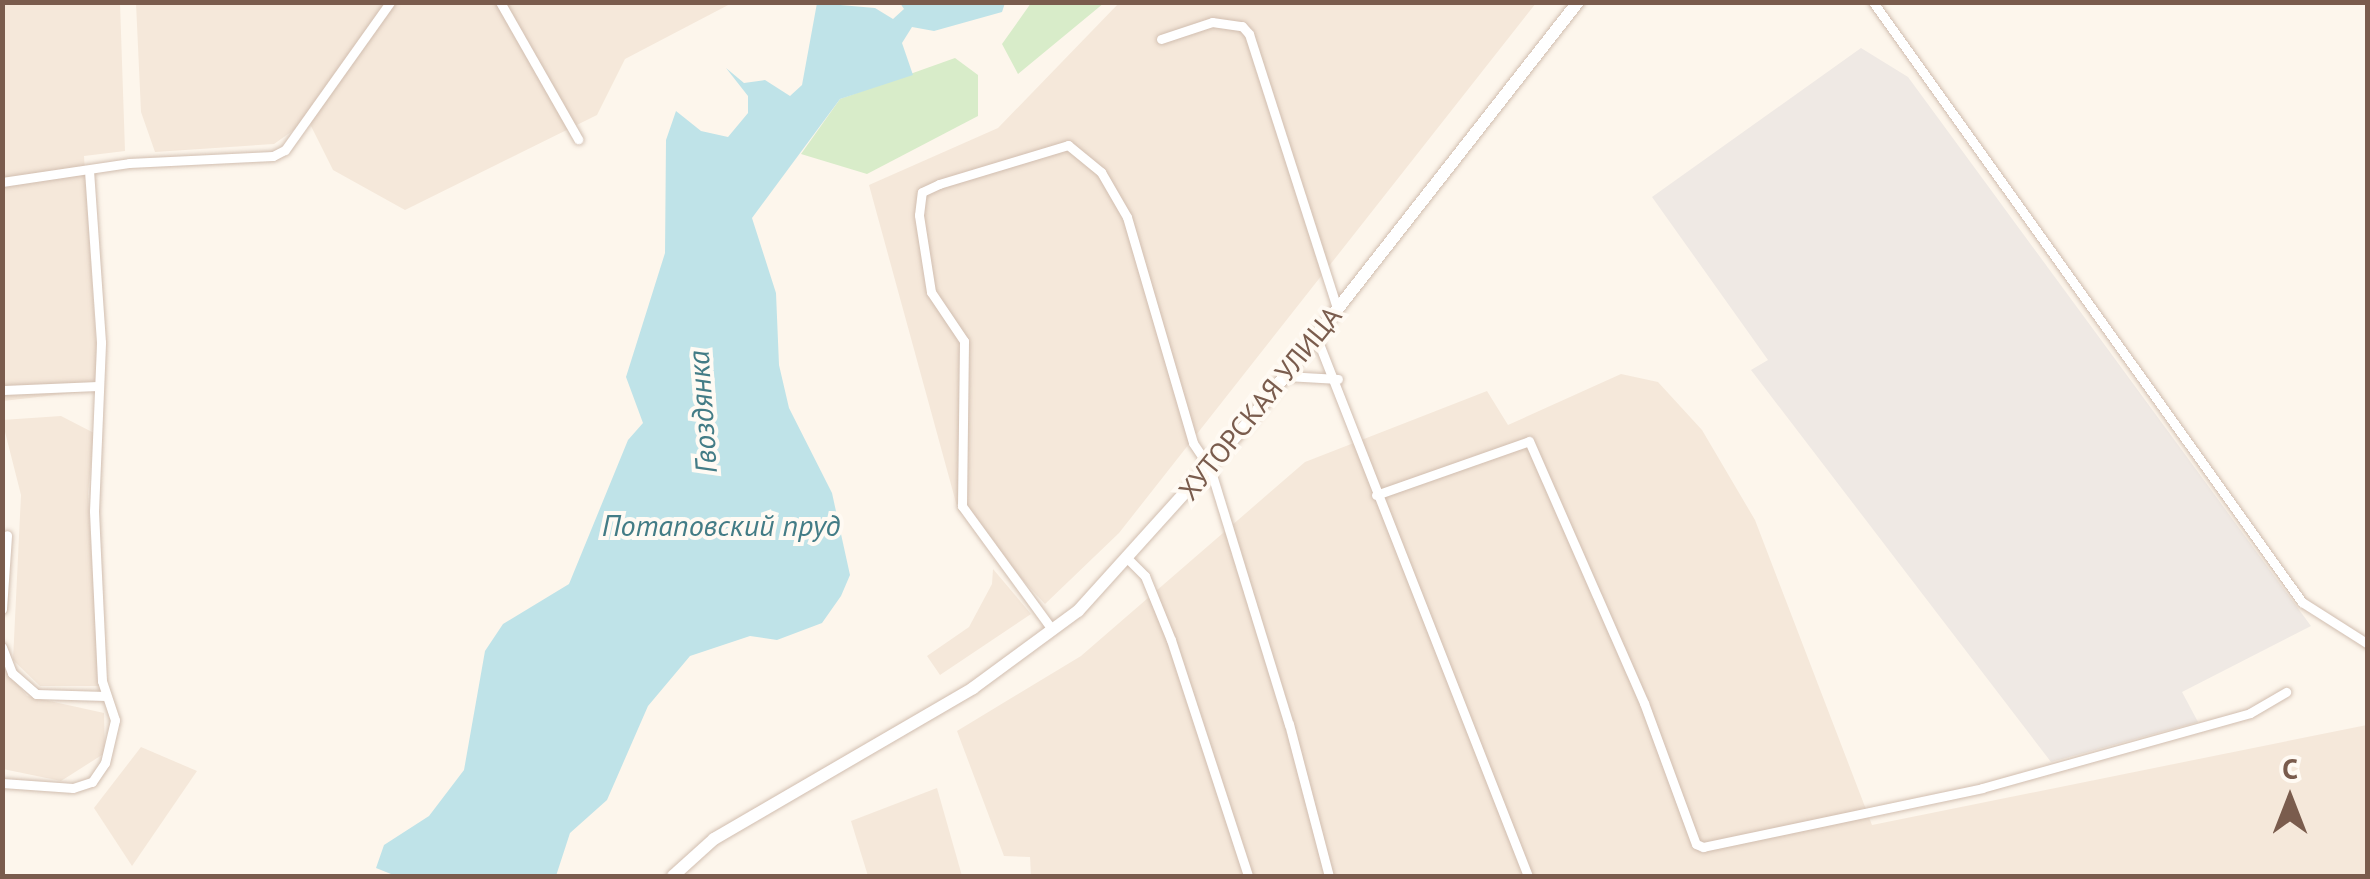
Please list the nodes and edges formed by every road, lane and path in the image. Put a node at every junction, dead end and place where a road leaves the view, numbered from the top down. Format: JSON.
{"nodes":[{"id":1,"x":390,"y":2,"type":"edge"},
{"id":2,"x":500,"y":2,"type":"edge"},
{"id":3,"x":1578,"y":2,"type":"edge"},
{"id":4,"x":1873,"y":2,"type":"edge"},
{"id":5,"x":1161,"y":39,"type":"dead end"},
{"id":6,"x":578,"y":139,"type":"dead end"},
{"id":7,"x":89,"y":170,"type":"junction"},
{"id":8,"x":2,"y":182,"type":"edge"},
{"id":9,"x":1337,"y":308,"type":"junction"},
{"id":10,"x":1316,"y":336,"type":"junction"},
{"id":11,"x":1286,"y":376,"type":"junction"},
{"id":12,"x":1338,"y":379,"type":"junction"},
{"id":13,"x":99,"y":386,"type":"junction"},
{"id":14,"x":2,"y":390,"type":"edge"},
{"id":15,"x":1210,"y":468,"type":"junction"},
{"id":16,"x":1376,"y":495,"type":"junction"},
{"id":17,"x":8,"y":535,"type":"dead end"},
{"id":18,"x":1129,"y":560,"type":"junction"},
{"id":19,"x":2,"y":610,"type":"edge"},
{"id":20,"x":1051,"y":628,"type":"junction"},
{"id":21,"x":2368,"y":644,"type":"edge"},
{"id":22,"x":2,"y":647,"type":"edge"},
{"id":23,"x":2286,"y":692,"type":"dead end"},
{"id":24,"x":106,"y":696,"type":"junction"},
{"id":25,"x":2,"y":783,"type":"edge"},
{"id":26,"x":672,"y":876,"type":"edge"},
{"id":27,"x":1248,"y":876,"type":"edge"},
{"id":28,"x":1329,"y":876,"type":"edge"},
{"id":29,"x":1528,"y":876,"type":"edge"}],
"edges":[{"from":1,"to":7,"type":"street"},
{"from":2,"to":6,"type":"street"},
{"from":3,"to":9,"type":"main road","name":"ХУТОРСКАЯ УЛИЦА"},
{"from":4,"to":21,"type":"street"},
{"from":5,"to":9,"type":"street"},
{"from":7,"to":8,"type":"street"},
{"from":7,"to":13,"type":"street"},
{"from":9,"to":10,"type":"main road","name":"ХУТОРСКАЯ УЛИЦА"},
{"from":10,"to":11,"type":"main road","name":"ХУТОРСКАЯ УЛИЦА"},
{"from":10,"to":12,"type":"street"},
{"from":11,"to":12,"type":"street"},
{"from":11,"to":15,"type":"main road","name":"ХУТОРСКАЯ УЛИЦА"},
{"from":12,"to":16,"type":"street"},
{"from":13,"to":14,"type":"street"},
{"from":13,"to":24,"type":"street"},
{"from":15,"to":18,"type":"main road","name":"ХУТОРСКАЯ УЛИЦА"},
{"from":15,"to":20,"type":"street"},
{"from":15,"to":28,"type":"street"},
{"from":16,"to":23,"type":"street"},
{"from":16,"to":29,"type":"street"},
{"from":17,"to":19,"type":"street"},
{"from":18,"to":20,"type":"main road","name":"ХУТОРСКАЯ УЛИЦА"},
{"from":18,"to":27,"type":"street"},
{"from":20,"to":26,"type":"main road","name":"ХУТОРСКАЯ УЛИЦА"},
{"from":22,"to":24,"type":"street"},
{"from":24,"to":25,"type":"street"}]}
